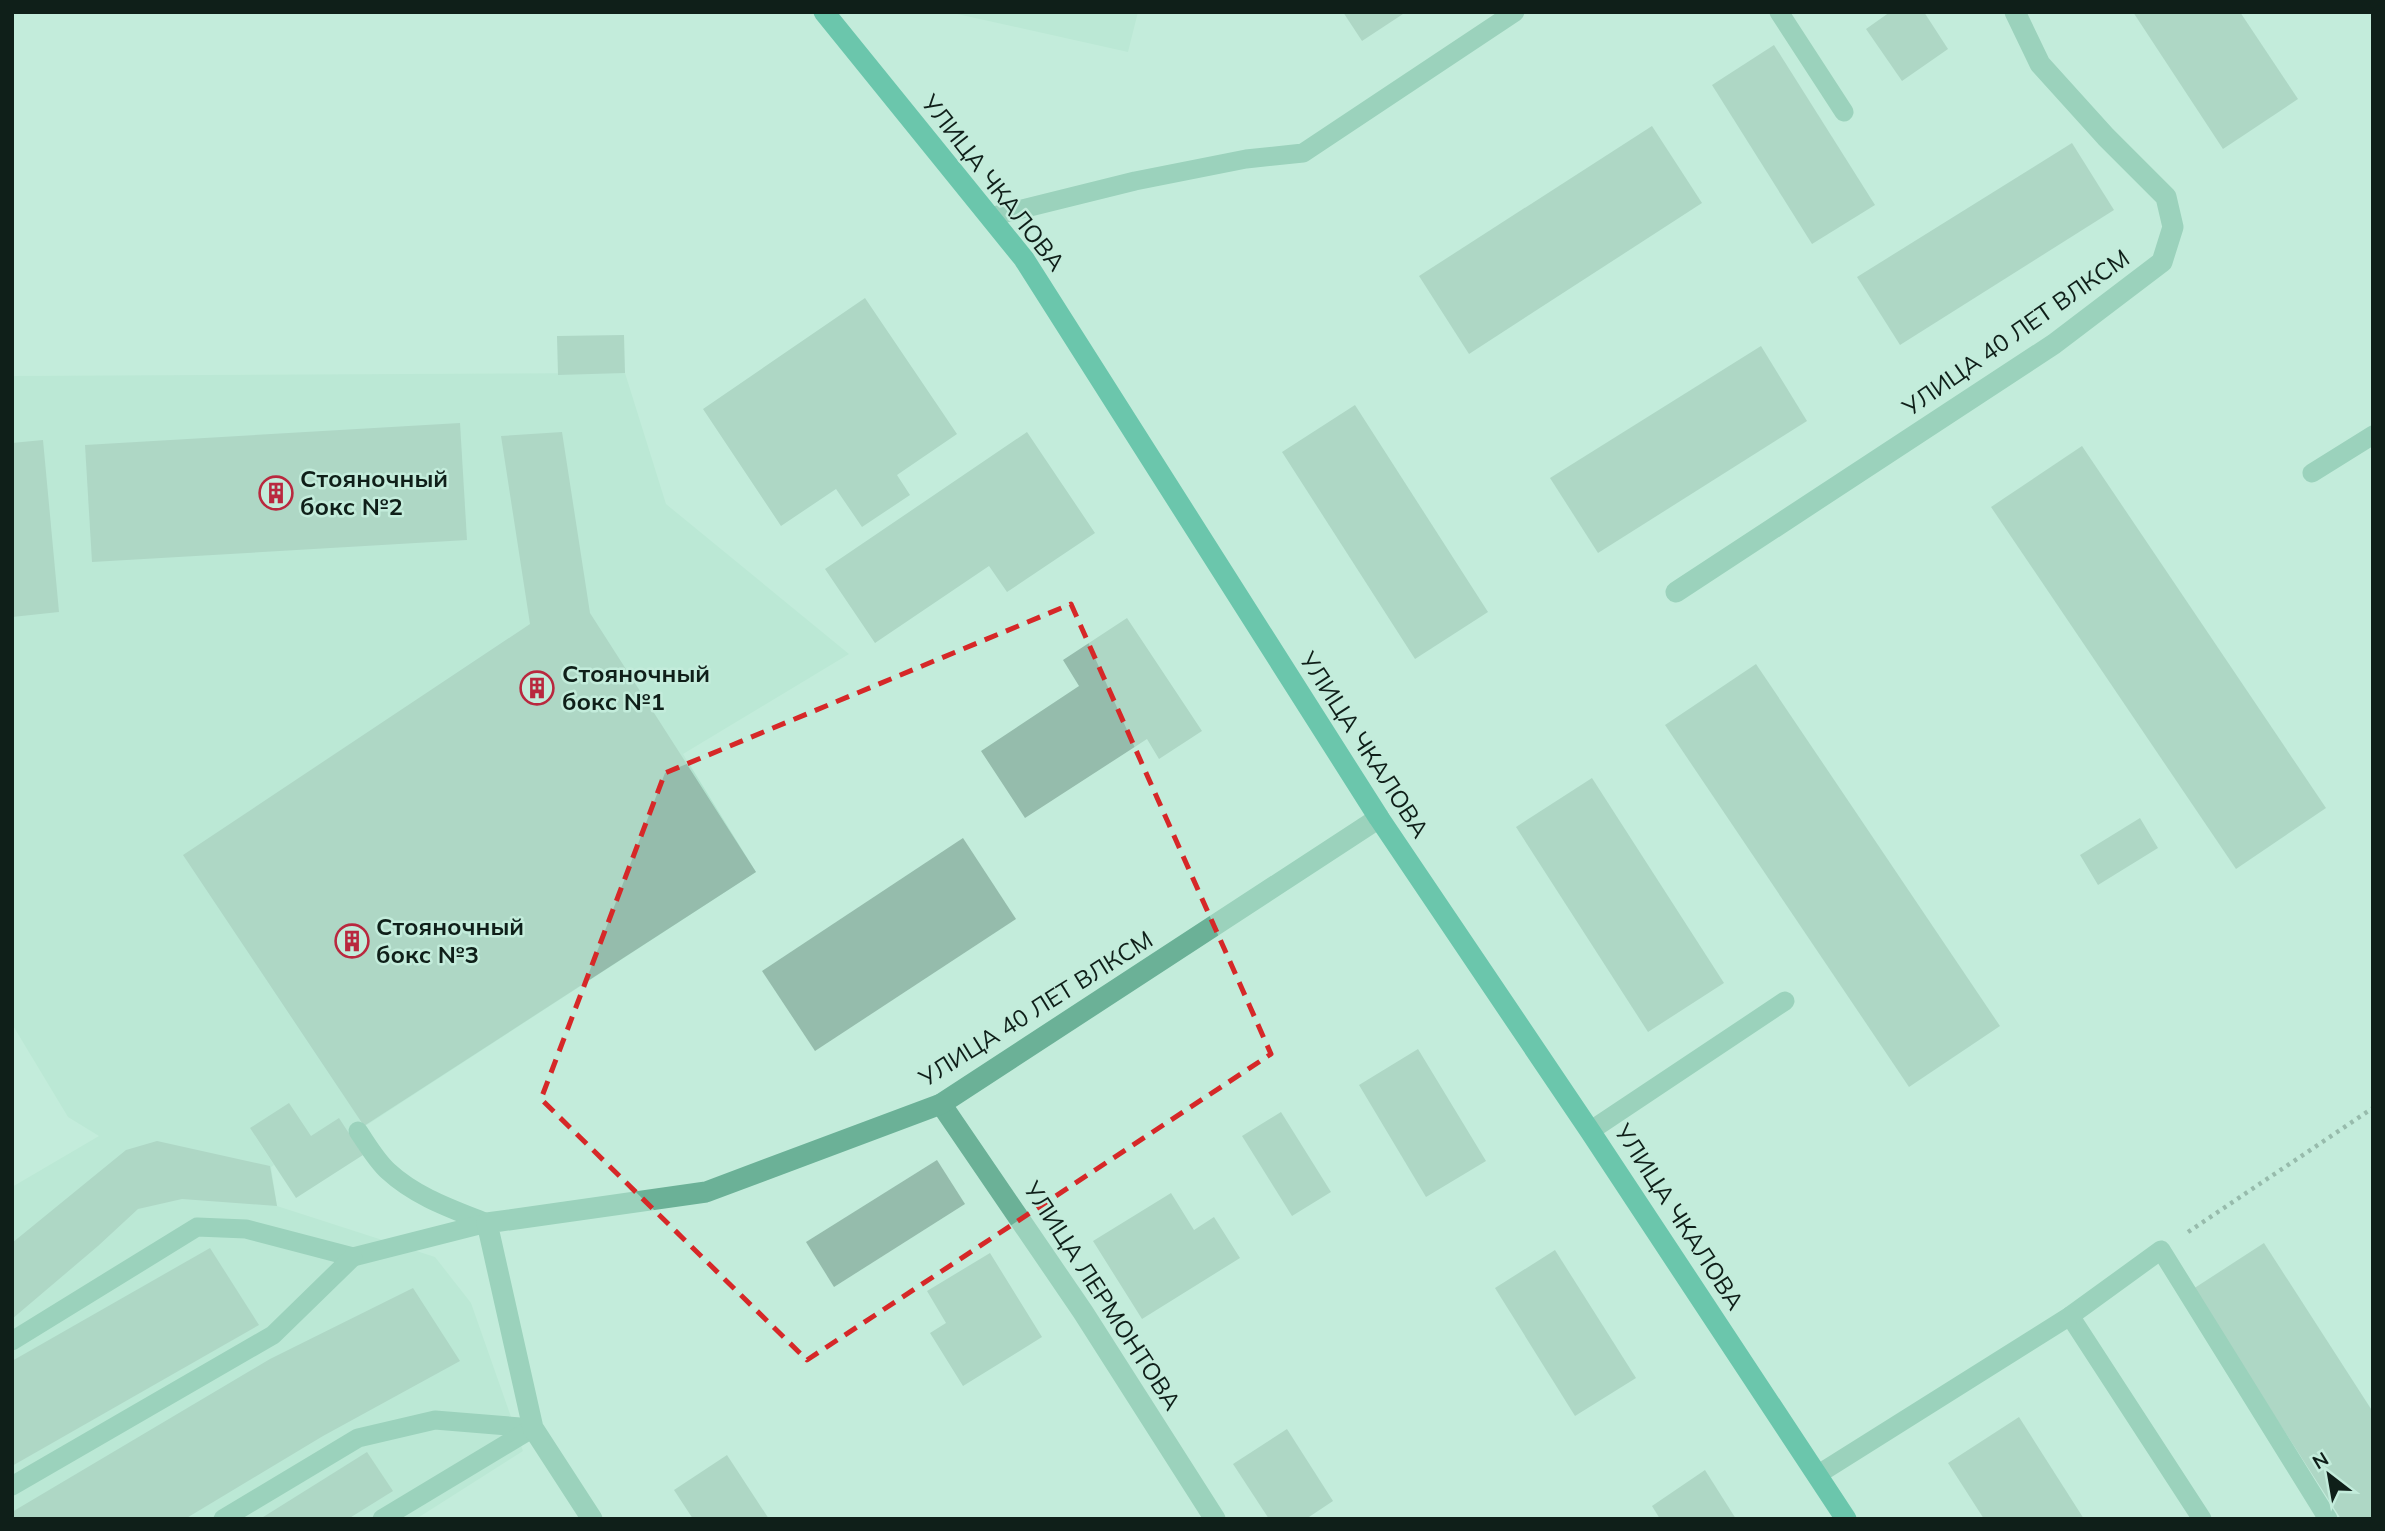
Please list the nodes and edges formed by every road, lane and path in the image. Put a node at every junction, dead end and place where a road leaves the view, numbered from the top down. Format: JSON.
{"nodes":[{"id":1,"x":824,"y":12,"type":"edge"},
{"id":2,"x":1515,"y":12,"type":"edge"},
{"id":3,"x":1779,"y":12,"type":"edge"},
{"id":4,"x":2015,"y":12,"type":"edge"},
{"id":5,"x":1844,"y":113,"type":"dead end"},
{"id":6,"x":990,"y":217,"type":"junction"},
{"id":7,"x":2373,"y":435,"type":"edge"},
{"id":8,"x":2312,"y":473,"type":"dead end"},
{"id":9,"x":1676,"y":592,"type":"dead end"},
{"id":10,"x":1379,"y":818,"type":"junction"},
{"id":11,"x":1785,"y":1001,"type":"dead end"},
{"id":12,"x":941,"y":1104,"type":"junction"},
{"id":13,"x":2373,"y":1108,"type":"edge"},
{"id":14,"x":358,"y":1131,"type":"dead end"},
{"id":15,"x":1590,"y":1131,"type":"junction"},
{"id":16,"x":487,"y":1223,"type":"junction"},
{"id":17,"x":2161,"y":1250,"type":"junction"},
{"id":18,"x":353,"y":1257,"type":"junction"},
{"id":19,"x":2070,"y":1316,"type":"junction"},
{"id":20,"x":12,"y":1341,"type":"edge"},
{"id":21,"x":533,"y":1428,"type":"junction"},
{"id":22,"x":1817,"y":1475,"type":"junction"},
{"id":23,"x":12,"y":1486,"type":"edge"},
{"id":24,"x":223,"y":1519,"type":"edge"},
{"id":25,"x":382,"y":1519,"type":"edge"},
{"id":26,"x":592,"y":1519,"type":"edge"},
{"id":27,"x":1215,"y":1519,"type":"edge"},
{"id":28,"x":1846,"y":1519,"type":"edge"},
{"id":29,"x":2202,"y":1519,"type":"edge"},
{"id":30,"x":2328,"y":1519,"type":"edge"}],
"edges":[{"from":1,"to":6,"type":"street","name":"УЛИЦА ЧКАЛОВА"},
{"from":2,"to":6,"type":"lane"},
{"from":3,"to":5,"type":"lane"},
{"from":4,"to":9,"type":"street","name":"УЛИЦА 40 ЛЕТ ВЛКСМ"},
{"from":6,"to":10,"type":"street","name":"УЛИЦА ЧКАЛОВА"},
{"from":7,"to":8,"type":"lane"},
{"from":10,"to":12,"type":"street","name":"УЛИЦА 40 ЛЕТ ВЛКСМ"},
{"from":10,"to":15,"type":"street","name":"УЛИЦА ЧКАЛОВА"},
{"from":11,"to":15,"type":"lane"},
{"from":12,"to":16,"type":"street","name":"УЛИЦА 40 ЛЕТ ВЛКСМ"},
{"from":12,"to":27,"type":"street","name":"УЛИЦА ЛЕРМОНТОВА"},
{"from":13,"to":17,"type":"path"},
{"from":14,"to":16,"type":"lane"},
{"from":15,"to":22,"type":"street","name":"УЛИЦА ЧКАЛОВА"},
{"from":16,"to":18,"type":"lane"},
{"from":16,"to":21,"type":"street"},
{"from":17,"to":19,"type":"lane"},
{"from":17,"to":30,"type":"lane"},
{"from":18,"to":20,"type":"lane"},
{"from":18,"to":23,"type":"lane"},
{"from":19,"to":22,"type":"lane"},
{"from":19,"to":29,"type":"lane"},
{"from":21,"to":24,"type":"lane"},
{"from":21,"to":25,"type":"lane"},
{"from":21,"to":26,"type":"street"},
{"from":22,"to":28,"type":"street","name":"УЛИЦА ЧКАЛОВА"}]}
